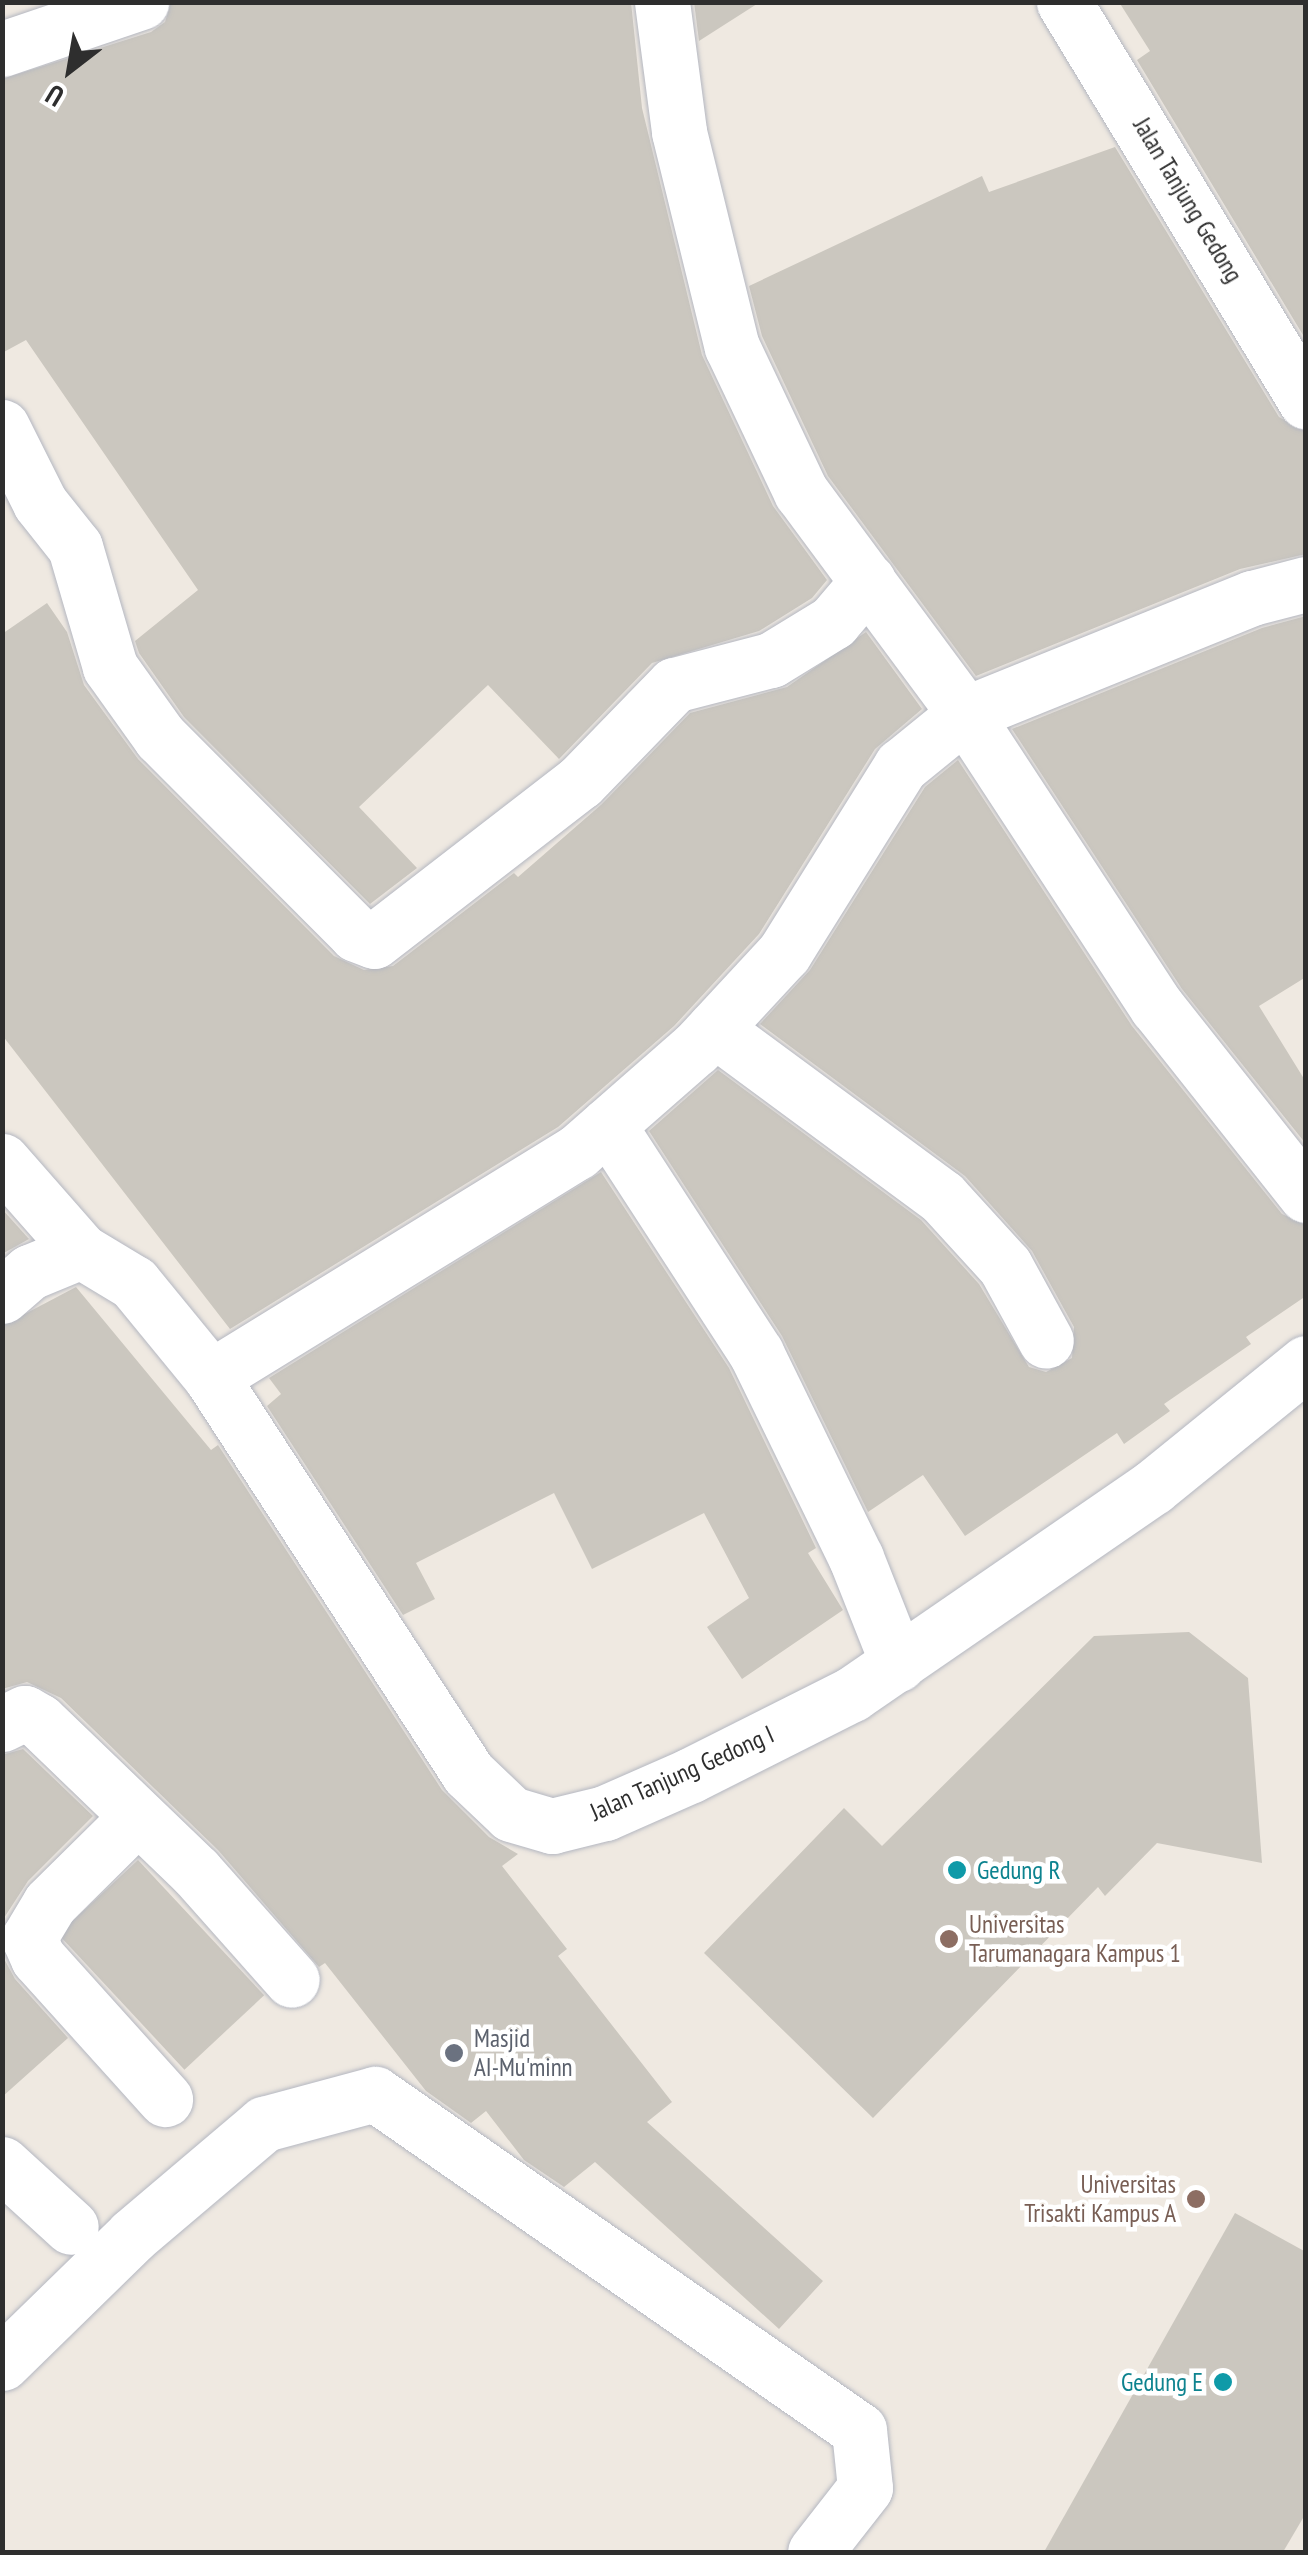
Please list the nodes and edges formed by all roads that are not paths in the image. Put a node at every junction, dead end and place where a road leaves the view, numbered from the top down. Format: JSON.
{"nodes":[{"id":1,"x":142,"y":2,"type":"edge"},
{"id":2,"x":662,"y":2,"type":"edge"},
{"id":3,"x":1064,"y":2,"type":"edge"},
{"id":4,"x":2,"y":49,"type":"edge"},
{"id":5,"x":1306,"y":401,"type":"edge"},
{"id":6,"x":2,"y":427,"type":"edge"},
{"id":7,"x":868,"y":581,"type":"junction"},
{"id":8,"x":1306,"y":584,"type":"edge"},
{"id":9,"x":965,"y":714,"type":"junction"},
{"id":10,"x":714,"y":1029,"type":"junction"},
{"id":11,"x":608,"y":1125,"type":"junction"},
{"id":12,"x":2,"y":1161,"type":"edge"},
{"id":13,"x":1306,"y":1196,"type":"edge"},
{"id":14,"x":81,"y":1252,"type":"junction"},
{"id":15,"x":2,"y":1296,"type":"edge"},
{"id":16,"x":1046,"y":1341,"type":"dead end"},
{"id":17,"x":1306,"y":1363,"type":"edge"},
{"id":18,"x":211,"y":1377,"type":"junction"},
{"id":19,"x":898,"y":1664,"type":"junction"},
{"id":20,"x":2,"y":1724,"type":"edge"},
{"id":21,"x":135,"y":1819,"type":"junction"},
{"id":22,"x":292,"y":1980,"type":"dead end"},
{"id":23,"x":165,"y":2099,"type":"dead end"},
{"id":24,"x":2,"y":2164,"type":"edge"},
{"id":25,"x":70,"y":2227,"type":"dead end"},
{"id":26,"x":2,"y":2363,"type":"edge"},
{"id":27,"x":815,"y":2552,"type":"edge"}],
"edges":[{"from":1,"to":4,"type":"street"},
{"from":2,"to":7,"type":"street"},
{"from":3,"to":5,"type":"street","name":"Jalan Tanjung Gedong"},
{"from":6,"to":7,"type":"street"},
{"from":7,"to":9,"type":"street"},
{"from":8,"to":9,"type":"street"},
{"from":9,"to":10,"type":"street"},
{"from":9,"to":13,"type":"street"},
{"from":10,"to":11,"type":"street"},
{"from":10,"to":16,"type":"street"},
{"from":11,"to":18,"type":"street"},
{"from":11,"to":19,"type":"street"},
{"from":12,"to":14,"type":"street","name":"Jalan Tanjung Gedong I"},
{"from":14,"to":15,"type":"street"},
{"from":14,"to":18,"type":"street","name":"Jalan Tanjung Gedong I"},
{"from":17,"to":19,"type":"street","name":"Jalan Tanjung Gedong I"},
{"from":18,"to":19,"type":"street","name":"Jalan Tanjung Gedong I"},
{"from":20,"to":21,"type":"street"},
{"from":21,"to":22,"type":"street"},
{"from":21,"to":23,"type":"street"},
{"from":24,"to":25,"type":"street"},
{"from":26,"to":27,"type":"street"}]}
